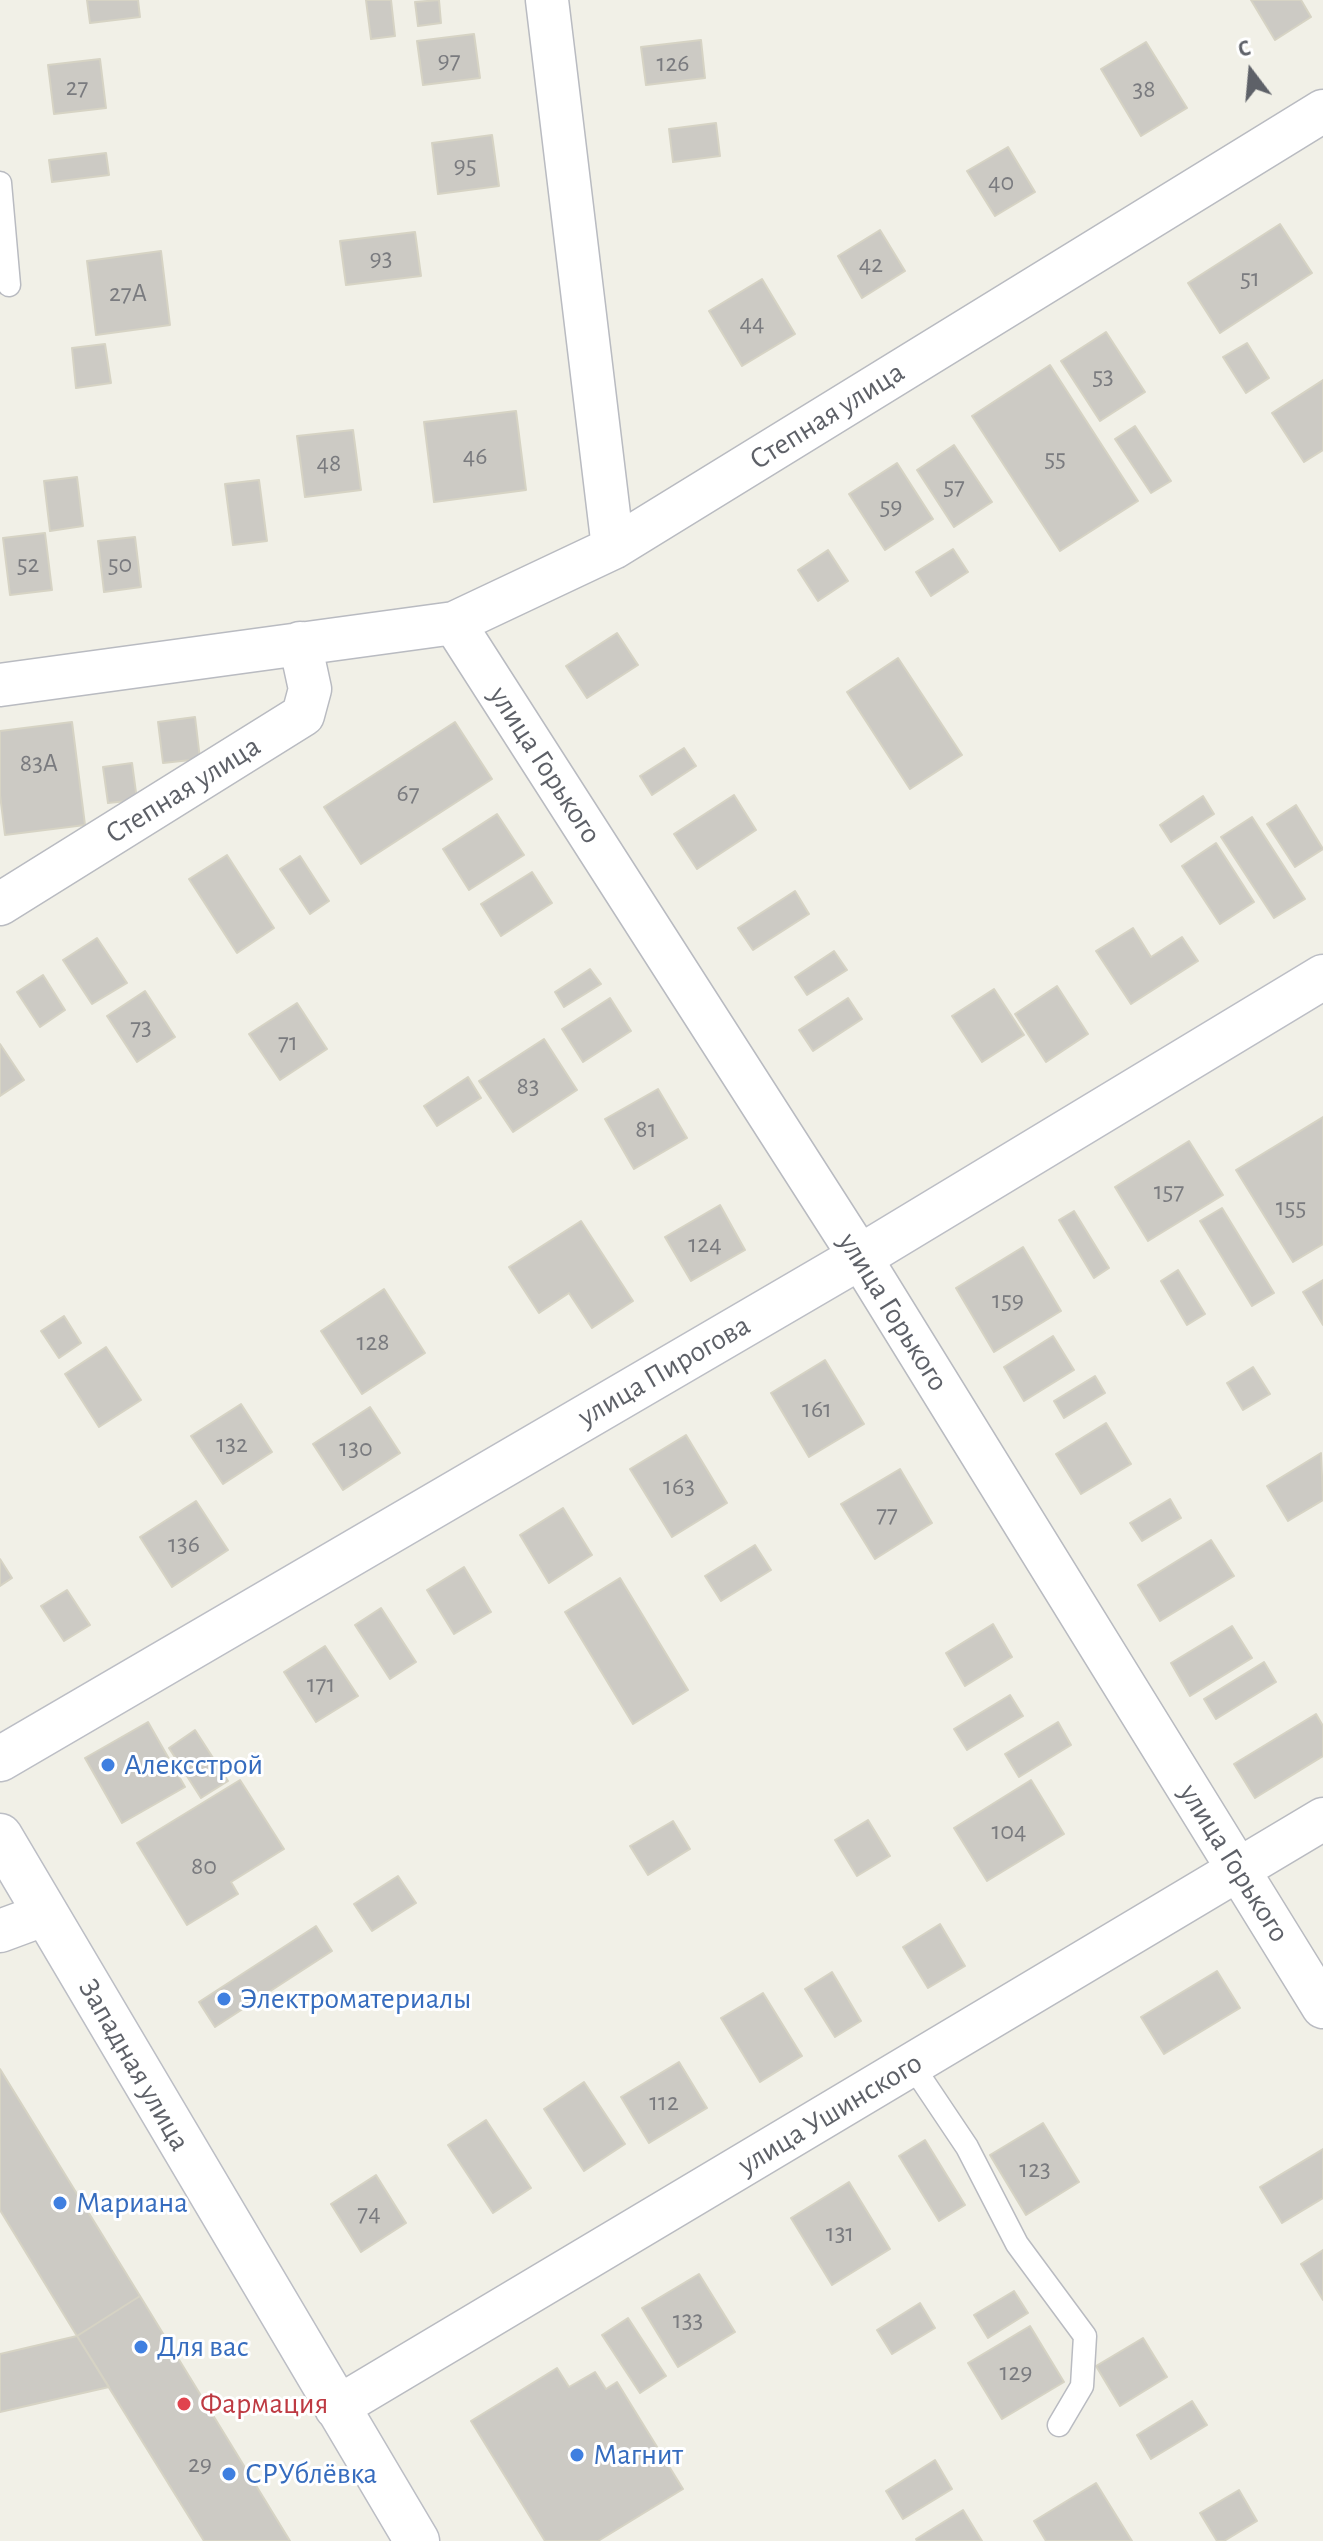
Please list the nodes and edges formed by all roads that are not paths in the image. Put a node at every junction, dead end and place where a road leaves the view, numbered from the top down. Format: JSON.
{"nodes":[{"id":1,"x":547,"y":0,"type":"edge"},
{"id":2,"x":1323,"y":111,"type":"edge"},
{"id":3,"x":0,"y":183,"type":"edge"},
{"id":4,"x":9,"y":285,"type":"dead end"},
{"id":5,"x":613,"y":548,"type":"junction"},
{"id":6,"x":454,"y":623,"type":"junction"},
{"id":7,"x":300,"y":643,"type":"junction"},
{"id":8,"x":0,"y":685,"type":"edge"},
{"id":9,"x":0,"y":904,"type":"edge"},
{"id":10,"x":1323,"y":977,"type":"edge"},
{"id":11,"x":860,"y":1257,"type":"junction"},
{"id":12,"x":0,"y":1759,"type":"edge"},
{"id":13,"x":1323,"y":1819,"type":"edge"},
{"id":14,"x":0,"y":1836,"type":"edge"},
{"id":15,"x":1238,"y":1871,"type":"junction"},
{"id":16,"x":46,"y":1914,"type":"junction"},
{"id":17,"x":0,"y":1931,"type":"edge"},
{"id":18,"x":1323,"y":2007,"type":"edge"},
{"id":19,"x":912,"y":2065,"type":"junction"},
{"id":20,"x":336,"y":2408,"type":"junction"},
{"id":21,"x":1059,"y":2425,"type":"dead end"},
{"id":22,"x":417,"y":2541,"type":"edge"}],
"edges":[{"from":1,"to":5,"type":"street"},
{"from":2,"to":5,"type":"street","name":"Степная улица"},
{"from":3,"to":4,"type":"lane"},
{"from":5,"to":6,"type":"street","name":"Степная улица"},
{"from":6,"to":7,"type":"street","name":"Степная улица"},
{"from":6,"to":11,"type":"street","name":"улица Горького"},
{"from":7,"to":8,"type":"street","name":"Степная улица"},
{"from":7,"to":9,"type":"street","name":"Степная улица"},
{"from":10,"to":11,"type":"street","name":"улица Пирогова"},
{"from":11,"to":12,"type":"street","name":"улица Пирогова"},
{"from":11,"to":15,"type":"street","name":"улица Горького"},
{"from":13,"to":15,"type":"street","name":"улица Ушинского"},
{"from":14,"to":16,"type":"street","name":"Западная улица"},
{"from":15,"to":18,"type":"street","name":"улица Горького"},
{"from":15,"to":19,"type":"street","name":"улица Ушинского"},
{"from":16,"to":17,"type":"street"},
{"from":16,"to":20,"type":"street","name":"Западная улица"},
{"from":19,"to":20,"type":"street","name":"улица Ушинского"},
{"from":19,"to":21,"type":"lane"},
{"from":20,"to":22,"type":"street","name":"Западная улица"}]}
